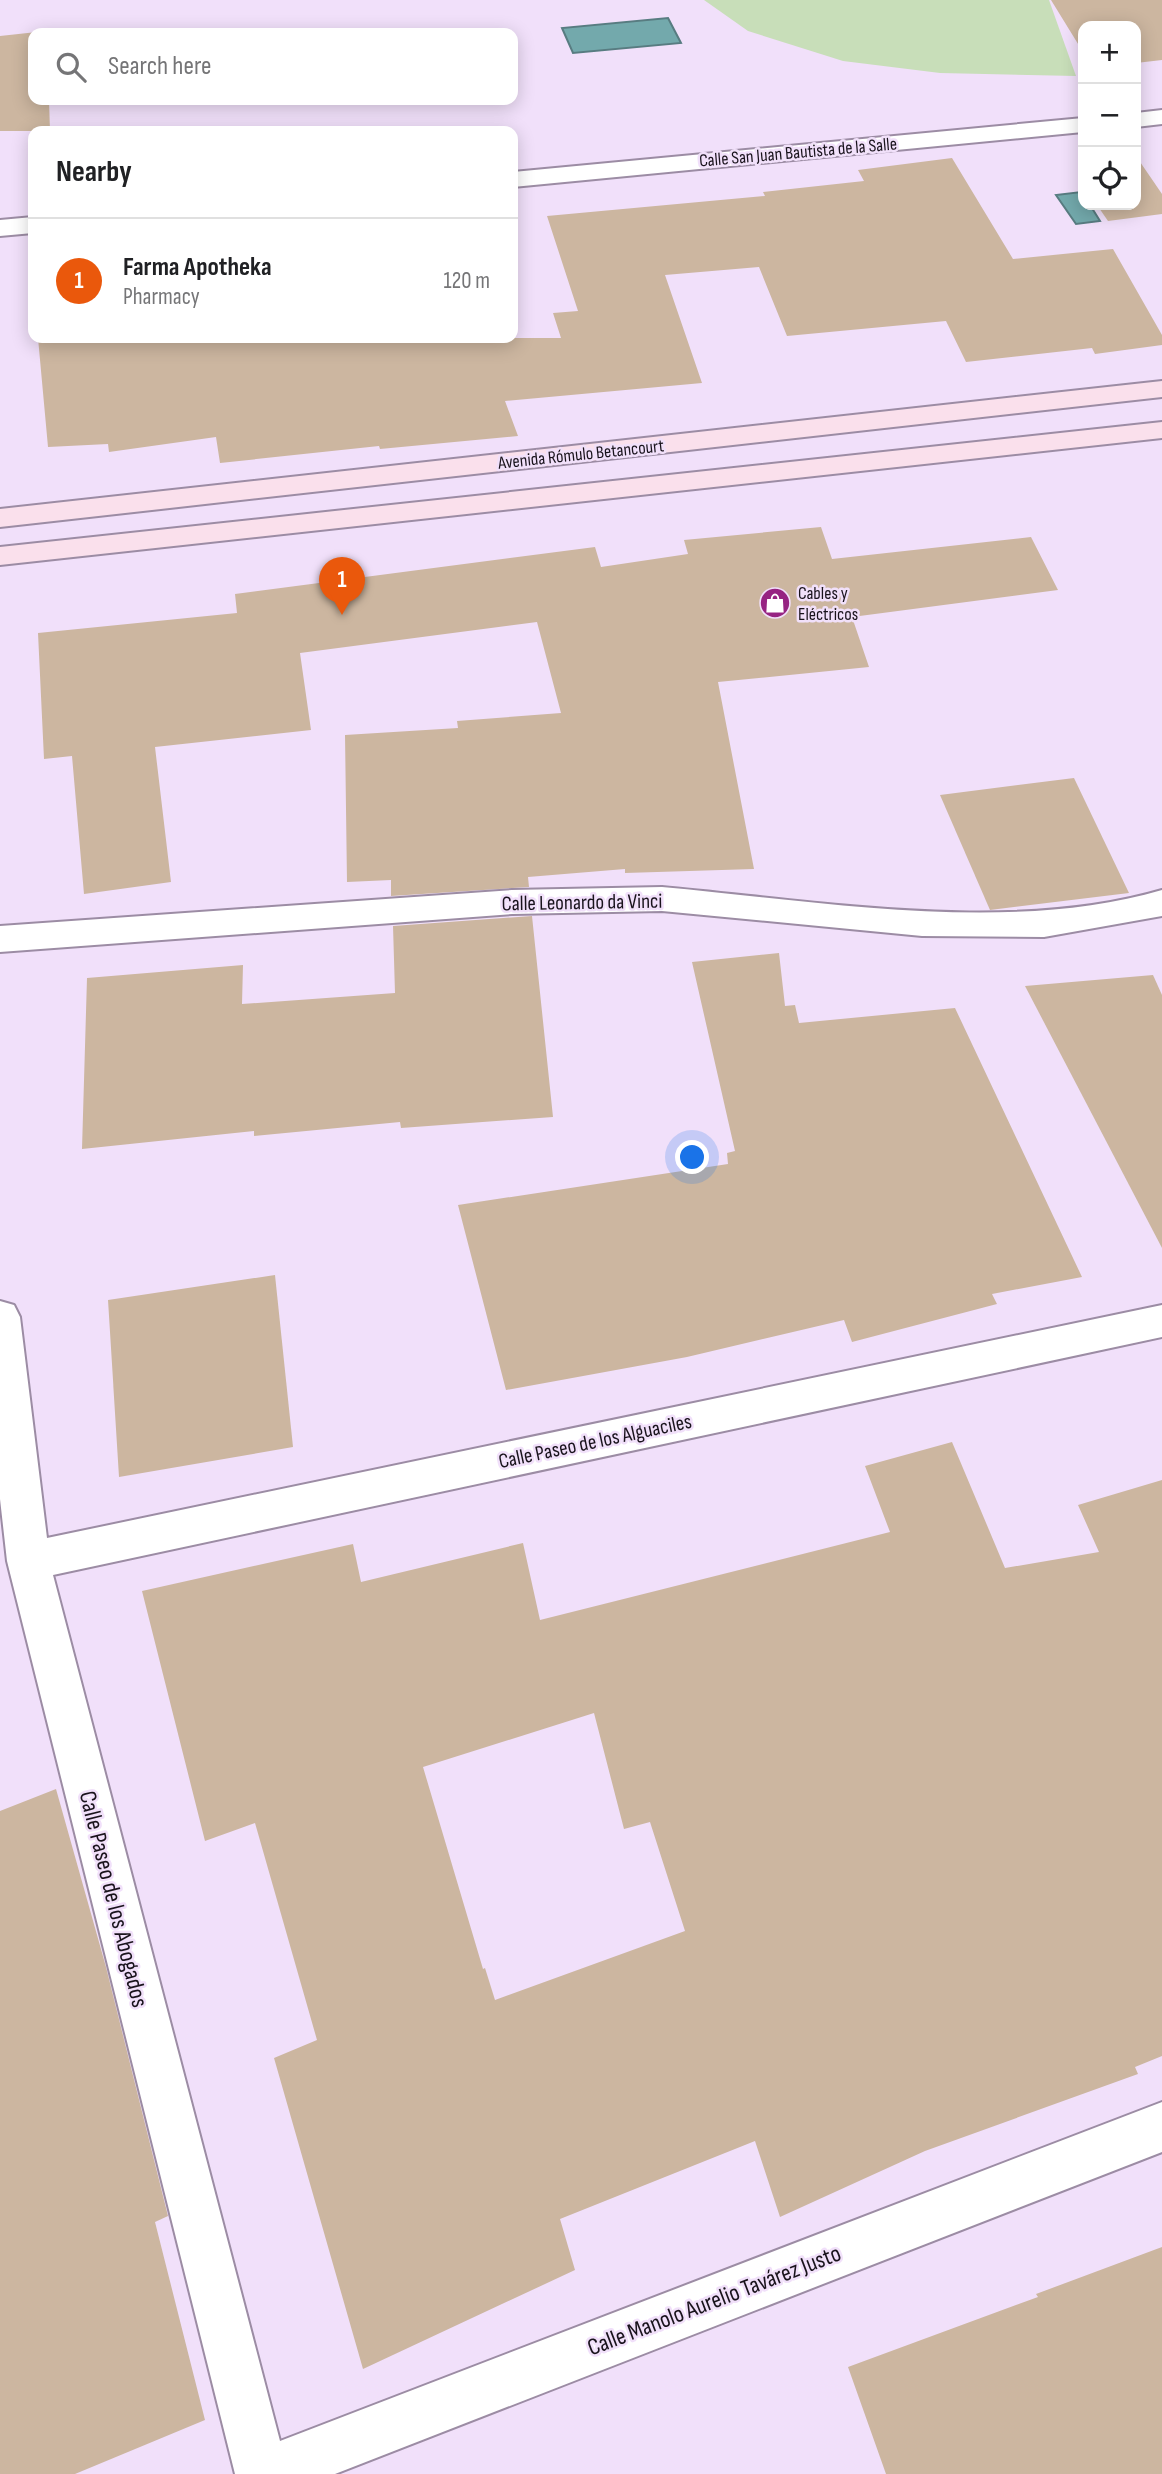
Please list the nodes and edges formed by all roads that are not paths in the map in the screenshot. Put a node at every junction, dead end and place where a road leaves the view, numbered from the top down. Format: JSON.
{"nodes":[{"id":1,"x":1162,"y":117,"type":"edge"},
{"id":2,"x":1141,"y":119,"type":"edge"},
{"id":3,"x":1078,"y":125,"type":"edge"},
{"id":4,"x":518,"y":180,"type":"edge"},
{"id":5,"x":28,"y":225,"type":"edge"},
{"id":6,"x":0,"y":228,"type":"edge"},
{"id":7,"x":1162,"y":389,"type":"edge"},
{"id":8,"x":1162,"y":430,"type":"edge"},
{"id":9,"x":0,"y":518,"type":"edge"},
{"id":10,"x":0,"y":556,"type":"edge"},
{"id":11,"x":1162,"y":902,"type":"edge"},
{"id":12,"x":0,"y":939,"type":"edge"},
{"id":13,"x":0,"y":1317,"type":"edge"},
{"id":14,"x":1162,"y":1321,"type":"edge"},
{"id":15,"x":28,"y":1561,"type":"junction"},
{"id":16,"x":1162,"y":2127,"type":"edge"},
{"id":17,"x":264,"y":2474,"type":"edge"}],
"edges":[{"from":1,"to":2,"type":"street"},
{"from":3,"to":4,"type":"street","name":"Calle San Juan Bautista de la Salle"},
{"from":5,"to":6,"type":"street"},
{"from":7,"to":9,"type":"main road","name":"Avenida Rómulo Betancourt"},
{"from":8,"to":10,"type":"main road","name":"Avenida Rómulo Betancourt"},
{"from":11,"to":12,"type":"street","name":"Calle Leonardo da Vinci"},
{"from":13,"to":15,"type":"street","name":"Calle Paseo de los Abogados"},
{"from":14,"to":15,"type":"street","name":"Calle Paseo de los Alguaciles"},
{"from":15,"to":17,"type":"street","name":"Calle Paseo de los Abogados"},
{"from":16,"to":17,"type":"street","name":"Calle Manolo Aurelio Tavárez Justo"}]}
